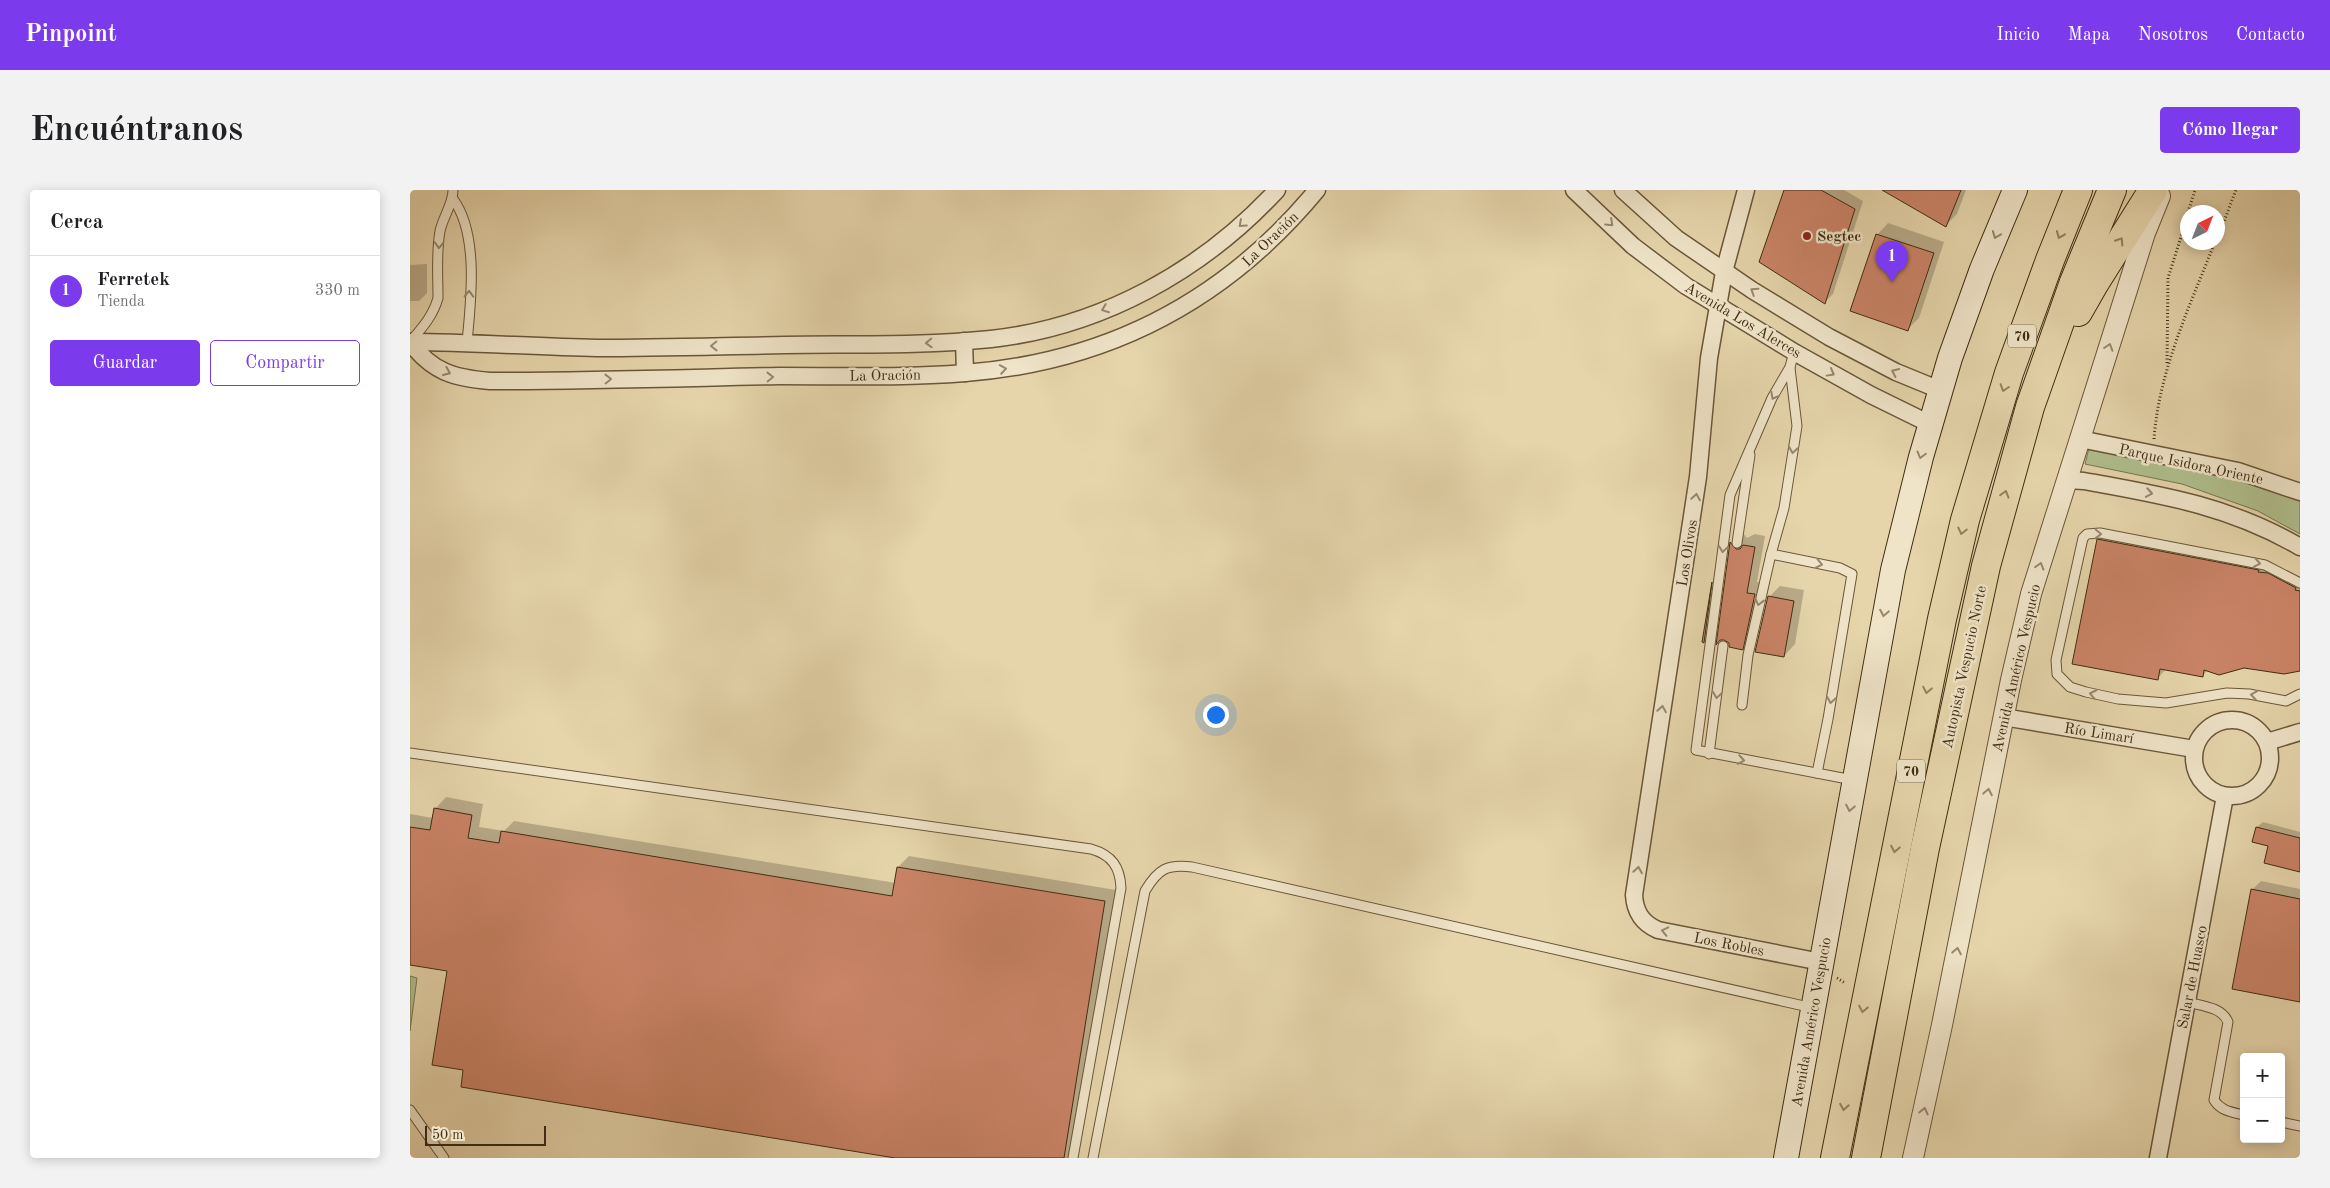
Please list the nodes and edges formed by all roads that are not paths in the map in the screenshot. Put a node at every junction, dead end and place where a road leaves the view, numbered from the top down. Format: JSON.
{"nodes":[{"id":1,"x":1276,"y":190,"type":"edge"},
{"id":2,"x":1317,"y":190,"type":"edge"},
{"id":3,"x":1574,"y":190,"type":"edge"},
{"id":4,"x":1623,"y":190,"type":"edge"},
{"id":5,"x":1746,"y":190,"type":"edge"},
{"id":6,"x":2014,"y":190,"type":"edge"},
{"id":7,"x":2078,"y":190,"type":"edge"},
{"id":8,"x":2112,"y":190,"type":"edge"},
{"id":9,"x":2153,"y":190,"type":"edge"},
{"id":10,"x":2162,"y":190,"type":"edge"},
{"id":11,"x":453,"y":194,"type":"edge"},
{"id":12,"x":1724,"y":272,"type":"junction"},
{"id":13,"x":1718,"y":308,"type":"junction"},
{"id":14,"x":964,"y":341,"type":"junction"},
{"id":15,"x":410,"y":342,"type":"edge"},
{"id":16,"x":467,"y":342,"type":"junction"},
{"id":17,"x":1792,"y":360,"type":"junction"},
{"id":18,"x":965,"y":373,"type":"junction"},
{"id":19,"x":1940,"y":390,"type":"junction"},
{"id":20,"x":2030,"y":407,"type":"junction"},
{"id":21,"x":1930,"y":424,"type":"junction"},
{"id":22,"x":2080,"y":439,"type":"junction"},
{"id":23,"x":1752,"y":440,"type":"junction"},
{"id":24,"x":2067,"y":480,"type":"junction"},
{"id":25,"x":2300,"y":492,"type":"edge"},
{"id":26,"x":1737,"y":544,"type":"dead end"},
{"id":27,"x":2300,"y":547,"type":"edge"},
{"id":28,"x":1771,"y":554,"type":"junction"},
{"id":29,"x":2300,"y":583,"type":"edge"},
{"id":30,"x":1723,"y":646,"type":"dead end"},
{"id":31,"x":2300,"y":694,"type":"edge"},
{"id":32,"x":1742,"y":705,"type":"dead end"},
{"id":33,"x":2003,"y":717,"type":"junction"},
{"id":34,"x":2300,"y":732,"type":"edge"},
{"id":35,"x":2267,"y":742,"type":"junction"},
{"id":36,"x":2194,"y":749,"type":"junction"},
{"id":37,"x":410,"y":753,"type":"edge"},
{"id":38,"x":1709,"y":754,"type":"junction"},
{"id":39,"x":1817,"y":773,"type":"junction"},
{"id":40,"x":1855,"y":780,"type":"junction"},
{"id":41,"x":2225,"y":796,"type":"junction"},
{"id":42,"x":1640,"y":917,"type":"joint"},
{"id":43,"x":1821,"y":962,"type":"junction"},
{"id":44,"x":2187,"y":1002,"type":"junction"},
{"id":45,"x":1812,"y":1008,"type":"junction"},
{"id":46,"x":410,"y":1110,"type":"edge"},
{"id":47,"x":2240,"y":1114,"type":"edge"},
{"id":48,"x":2285,"y":1123,"type":"edge"},
{"id":49,"x":2300,"y":1126,"type":"edge"},
{"id":50,"x":444,"y":1158,"type":"edge"},
{"id":51,"x":1073,"y":1158,"type":"edge"},
{"id":52,"x":1093,"y":1158,"type":"edge"},
{"id":53,"x":1786,"y":1158,"type":"edge"},
{"id":54,"x":1834,"y":1158,"type":"edge"},
{"id":55,"x":1866,"y":1158,"type":"edge"},
{"id":56,"x":1912,"y":1158,"type":"edge"},
{"id":57,"x":2158,"y":1158,"type":"edge"}],
"edges":[{"from":1,"to":14,"type":"street","name":"La Oración","one_way":true},
{"from":18,"to":2,"type":"street","name":"La Oración","one_way":true},
{"from":3,"to":13,"type":"street","name":"Avenida Los Alerces","one_way":true},
{"from":4,"to":12,"type":"street","name":"Avenida Los Alerces"},
{"from":5,"to":12,"type":"street","name":"Los Olivos"},
{"from":6,"to":19,"type":"main road","name":"Avenida Américo Vespucio","one_way":true},
{"from":7,"to":54,"type":"highway","name":"Autopista Vespucio Norte","number":"70","one_way":true},
{"from":8,"to":20,"type":"highway","name":"Autopista Vespucio Norte","number":"70"},
{"from":20,"to":9,"type":"highway","one_way":true},
{"from":22,"to":10,"type":"street","name":"Avenida Américo Vespucio","one_way":true},
{"from":11,"to":15,"type":"lane","one_way":true},
{"from":16,"to":11,"type":"lane","one_way":true},
{"from":12,"to":13,"type":"street","name":"Los Olivos"},
{"from":19,"to":12,"type":"street","name":"Avenida Los Alerces","one_way":true},
{"from":13,"to":17,"type":"street","name":"Avenida Los Alerces"},
{"from":42,"to":13,"type":"street","name":"Los Olivos","one_way":true},
{"from":14,"to":16,"type":"street","name":"La Oración","one_way":true},
{"from":14,"to":18,"type":"street"},
{"from":15,"to":16,"type":"street","name":"La Oración"},
{"from":15,"to":18,"type":"street","name":"La Oración","one_way":true},
{"from":17,"to":21,"type":"street","name":"Avenida Los Alerces","one_way":true},
{"from":17,"to":23,"type":"lane","one_way":true},
{"from":17,"to":28,"type":"lane","one_way":true},
{"from":19,"to":21,"type":"main road","name":"Avenida Américo Vespucio"},
{"from":55,"to":20,"type":"highway","name":"Autopista Vespucio Norte","number":"70","one_way":true},
{"from":21,"to":40,"type":"main road","name":"Avenida Américo Vespucio","one_way":true},
{"from":22,"to":24,"type":"street","name":"Avenida Américo Vespucio"},
{"from":22,"to":25,"type":"street","name":"Parque Isidora Oriente"},
{"from":23,"to":26,"type":"lane"},
{"from":23,"to":38,"type":"lane","one_way":true},
{"from":24,"to":27,"type":"street","one_way":true},
{"from":33,"to":24,"type":"street","name":"Avenida Américo Vespucio","one_way":true},
{"from":28,"to":32,"type":"lane","one_way":true},
{"from":28,"to":39,"type":"lane","one_way":true},
{"from":31,"to":29,"type":"lane","one_way":true},
{"from":30,"to":38,"type":"lane","one_way":true},
{"from":33,"to":36,"type":"street","name":"Río Limarí"},
{"from":56,"to":33,"type":"street","name":"Avenida Américo Vespucio","one_way":true},
{"from":34,"to":35,"type":"street"},
{"from":35,"to":36,"type":"street"},
{"from":35,"to":41,"type":"street"},
{"from":36,"to":41,"type":"street"},
{"from":37,"to":51,"type":"lane"},
{"from":38,"to":39,"type":"lane","one_way":true},
{"from":39,"to":40,"type":"lane"},
{"from":40,"to":43,"type":"main road","name":"Avenida Américo Vespucio","one_way":true},
{"from":41,"to":44,"type":"street","name":"Salar de Huasco"},
{"from":43,"to":42,"type":"street","name":"Los Robles","one_way":true},
{"from":43,"to":45,"type":"main road","name":"Avenida Américo Vespucio"},
{"from":44,"to":47,"type":"lane"},
{"from":44,"to":57,"type":"street","name":"Salar de Huasco"},
{"from":45,"to":52,"type":"lane"},
{"from":45,"to":53,"type":"main road","name":"Avenida Américo Vespucio"},
{"from":46,"to":50,"type":"lane"},
{"from":48,"to":49,"type":"lane"}]}
